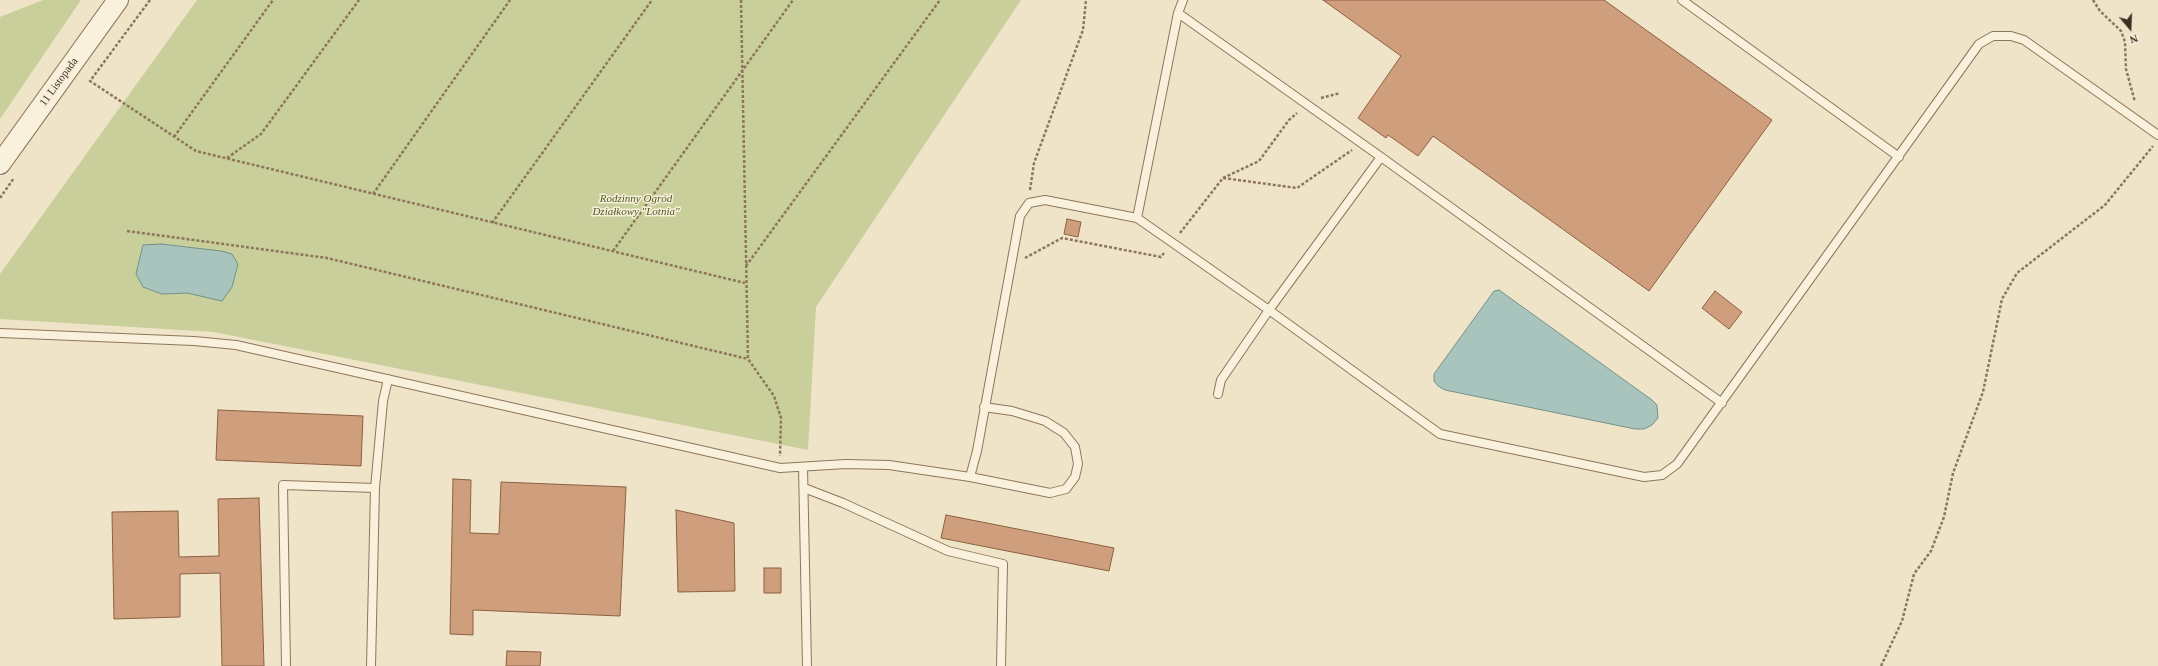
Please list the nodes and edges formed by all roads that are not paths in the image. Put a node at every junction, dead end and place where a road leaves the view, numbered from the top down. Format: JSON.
{"nodes":[{"id":1,"x":118,"y":0,"type":"edge"},
{"id":2,"x":1183,"y":0,"type":"edge"},
{"id":3,"x":1682,"y":0,"type":"edge"},
{"id":4,"x":1178,"y":13,"type":"junction"},
{"id":5,"x":2158,"y":135,"type":"edge"},
{"id":6,"x":1381,"y":156,"type":"junction"},
{"id":7,"x":1899,"y":157,"type":"junction"},
{"id":8,"x":0,"y":164,"type":"edge"},
{"id":9,"x":1138,"y":218,"type":"junction"},
{"id":10,"x":1269,"y":310,"type":"junction"},
{"id":11,"x":0,"y":334,"type":"edge"},
{"id":12,"x":388,"y":379,"type":"junction"},
{"id":13,"x":1218,"y":394,"type":"dead end"},
{"id":14,"x":1722,"y":403,"type":"junction"},
{"id":15,"x":984,"y":407,"type":"junction"},
{"id":16,"x":803,"y":467,"type":"junction"},
{"id":17,"x":970,"y":477,"type":"junction"},
{"id":18,"x":375,"y":488,"type":"junction"},
{"id":19,"x":804,"y":488,"type":"junction"},
{"id":20,"x":286,"y":666,"type":"edge"},
{"id":21,"x":371,"y":666,"type":"edge"},
{"id":22,"x":807,"y":666,"type":"edge"},
{"id":23,"x":1001,"y":666,"type":"edge"}],
"edges":[{"from":1,"to":8,"type":"street","name":"11 Listopada"},
{"from":2,"to":4,"type":"lane"},
{"from":3,"to":7,"type":"lane"},
{"from":4,"to":6,"type":"lane"},
{"from":4,"to":9,"type":"lane"},
{"from":5,"to":7,"type":"lane"},
{"from":6,"to":10,"type":"lane"},
{"from":6,"to":14,"type":"lane"},
{"from":7,"to":14,"type":"lane"},
{"from":9,"to":10,"type":"lane"},
{"from":9,"to":15,"type":"lane"},
{"from":10,"to":13,"type":"lane"},
{"from":10,"to":14,"type":"lane"},
{"from":11,"to":12,"type":"lane"},
{"from":12,"to":16,"type":"lane"},
{"from":12,"to":18,"type":"lane"},
{"from":15,"to":17,"type":"lane"},
{"from":15,"to":17,"type":"lane"},
{"from":16,"to":17,"type":"lane"},
{"from":16,"to":19,"type":"lane"},
{"from":18,"to":20,"type":"lane"},
{"from":18,"to":21,"type":"lane"},
{"from":19,"to":22,"type":"lane"},
{"from":19,"to":23,"type":"lane"}]}
